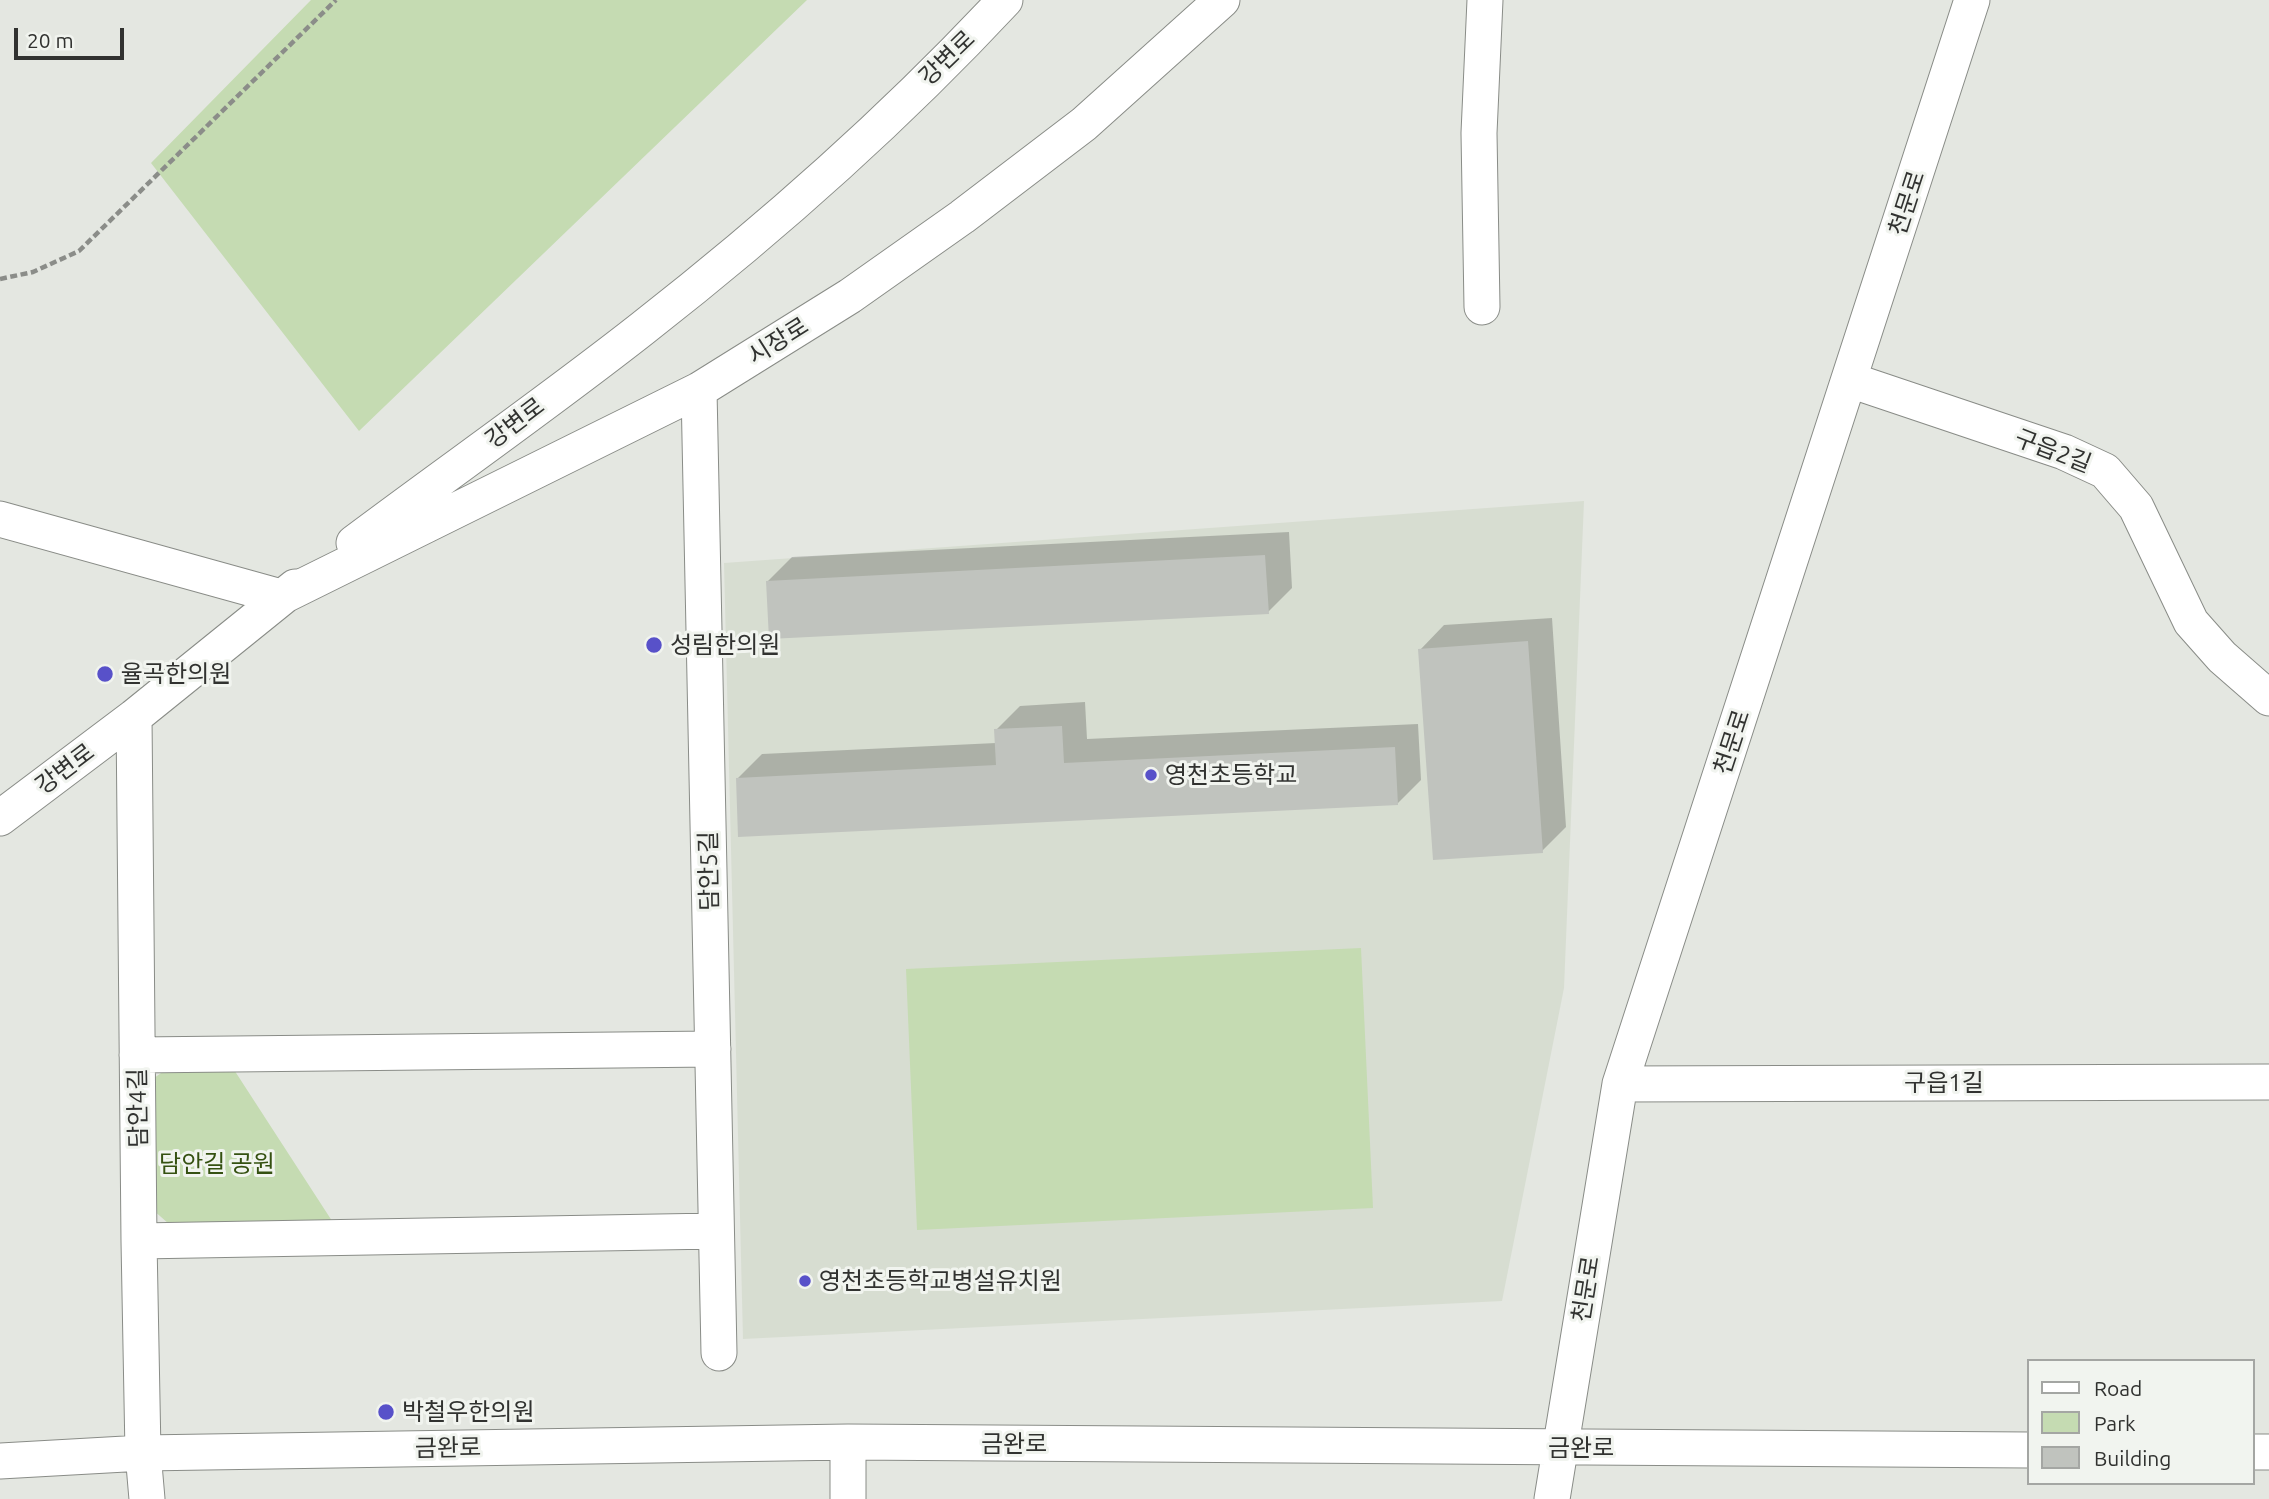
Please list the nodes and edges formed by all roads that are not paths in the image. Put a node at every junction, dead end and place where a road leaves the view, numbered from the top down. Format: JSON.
{"nodes":[{"id":1,"x":990,"y":0,"type":"edge"},
{"id":2,"x":1005,"y":0,"type":"edge"},
{"id":3,"x":1023,"y":0,"type":"edge"},
{"id":4,"x":1222,"y":0,"type":"edge"},
{"id":5,"x":1485,"y":0,"type":"edge"},
{"id":6,"x":1972,"y":0,"type":"edge"},
{"id":7,"x":972,"y":35,"type":"junction"},
{"id":8,"x":1482,"y":307,"type":"dead end"},
{"id":9,"x":1850,"y":380,"type":"junction"},
{"id":10,"x":699,"y":390,"type":"junction"},
{"id":11,"x":0,"y":519,"type":"edge"},
{"id":12,"x":281,"y":597,"type":"junction"},
{"id":13,"x":2269,"y":698,"type":"edge"},
{"id":14,"x":134,"y":717,"type":"junction"},
{"id":15,"x":0,"y":818,"type":"edge"},
{"id":16,"x":713,"y":1049,"type":"junction"},
{"id":17,"x":137,"y":1055,"type":"junction"},
{"id":18,"x":2269,"y":1082,"type":"edge"},
{"id":19,"x":1619,"y":1084,"type":"junction"},
{"id":20,"x":716,"y":1231,"type":"junction"},
{"id":21,"x":139,"y":1241,"type":"junction"},
{"id":22,"x":719,"y":1353,"type":"dead end"},
{"id":23,"x":848,"y":1442,"type":"junction"},
{"id":24,"x":1560,"y":1447,"type":"junction"},
{"id":25,"x":2028,"y":1450,"type":"edge"},
{"id":26,"x":143,"y":1453,"type":"junction"},
{"id":27,"x":0,"y":1461,"type":"edge"},
{"id":28,"x":147,"y":1499,"type":"edge"},
{"id":29,"x":848,"y":1499,"type":"edge"},
{"id":30,"x":1552,"y":1499,"type":"edge"}],
"edges":[{"from":1,"to":7,"type":"street"},
{"from":2,"to":7,"type":"street","name":"강변로"},
{"from":3,"to":7,"type":"street"},
{"from":4,"to":10,"type":"street","name":"시장로"},
{"from":5,"to":8,"type":"street"},
{"from":6,"to":9,"type":"street","name":"천문로"},
{"from":7,"to":12,"type":"street","name":"강변로"},
{"from":9,"to":13,"type":"street","name":"구읍2길"},
{"from":9,"to":19,"type":"street","name":"천문로"},
{"from":10,"to":12,"type":"street","name":"시장로"},
{"from":10,"to":16,"type":"street","name":"담안5길"},
{"from":11,"to":12,"type":"street"},
{"from":12,"to":14,"type":"street","name":"강변로"},
{"from":14,"to":15,"type":"street","name":"강변로"},
{"from":14,"to":17,"type":"street","name":"담안4길"},
{"from":16,"to":17,"type":"street"},
{"from":16,"to":20,"type":"street","name":"담안5길"},
{"from":17,"to":21,"type":"street","name":"담안4길"},
{"from":18,"to":19,"type":"street","name":"구읍1길"},
{"from":19,"to":24,"type":"street","name":"천문로"},
{"from":20,"to":21,"type":"street"},
{"from":20,"to":22,"type":"street","name":"담안5길"},
{"from":21,"to":26,"type":"street","name":"담안4길"},
{"from":23,"to":24,"type":"street","name":"금완로"},
{"from":23,"to":26,"type":"street","name":"금완로"},
{"from":23,"to":29,"type":"street"},
{"from":24,"to":25,"type":"street","name":"금완로"},
{"from":24,"to":30,"type":"street","name":"천문로"},
{"from":26,"to":27,"type":"street","name":"금완로"},
{"from":26,"to":28,"type":"street","name":"담안4길"}]}
